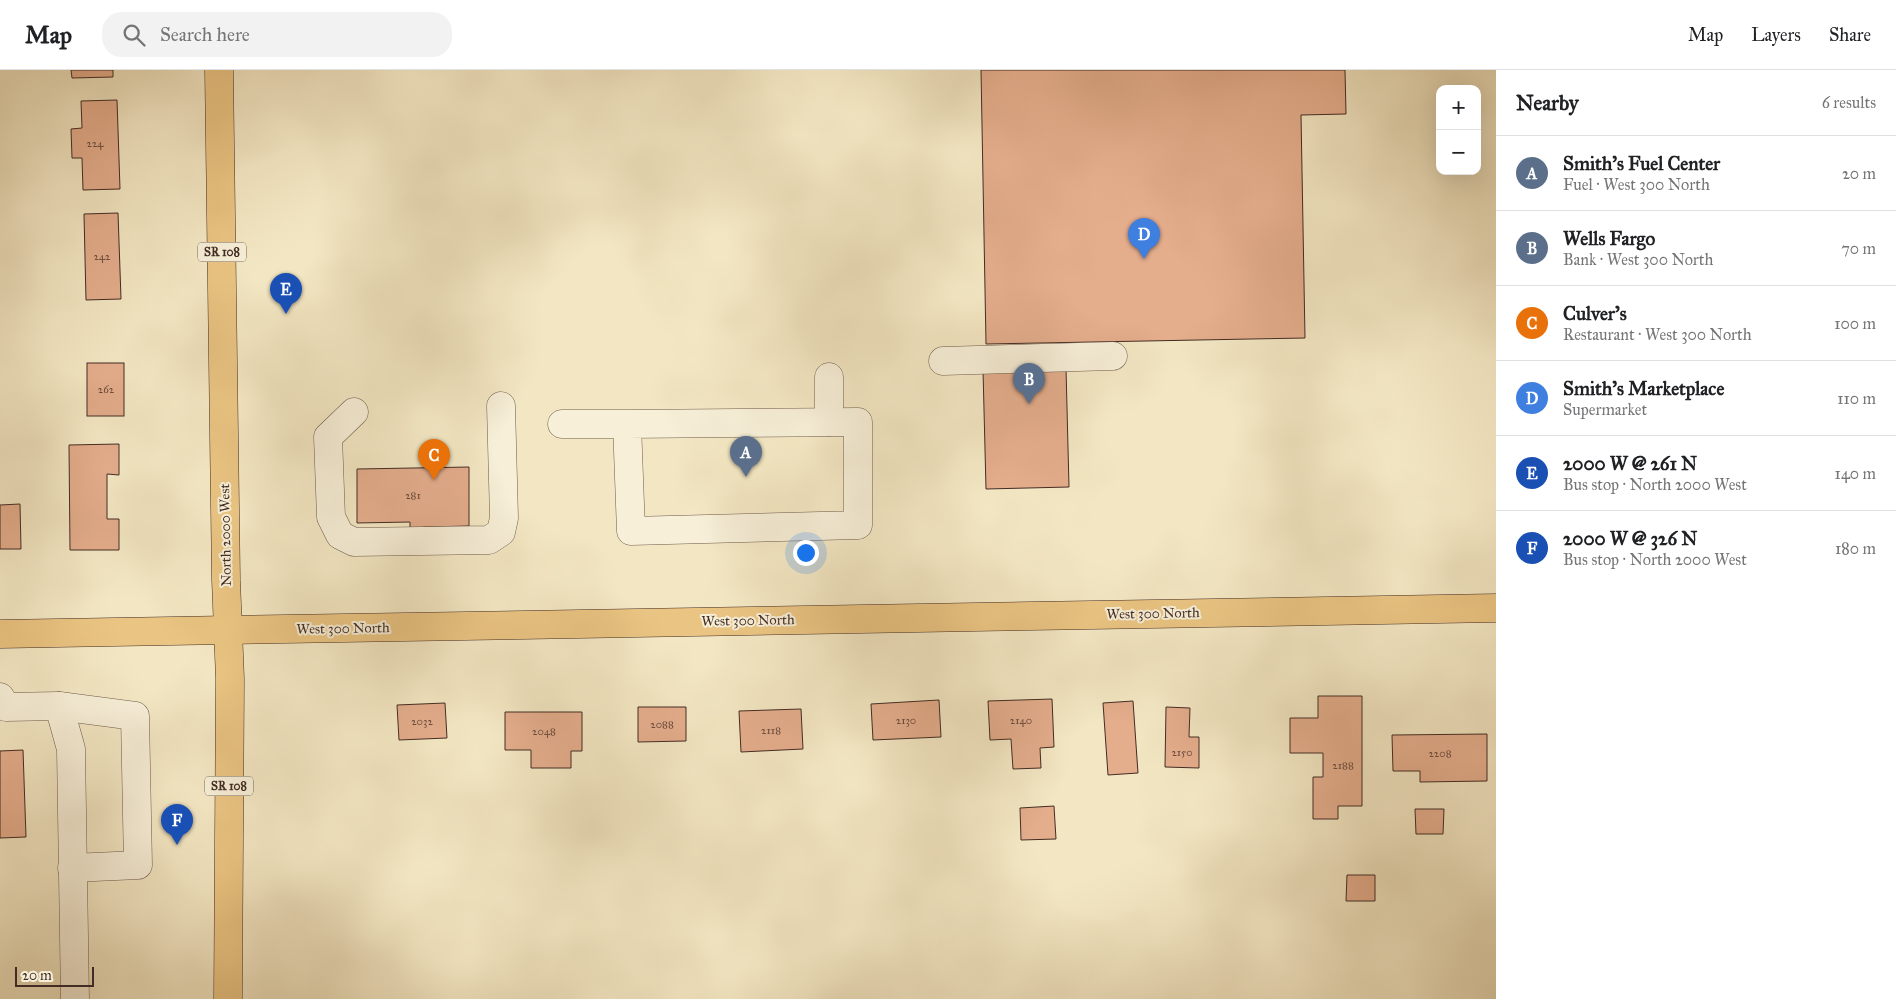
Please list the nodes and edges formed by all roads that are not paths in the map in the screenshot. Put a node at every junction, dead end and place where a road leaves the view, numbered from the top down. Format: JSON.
{"nodes":[{"id":1,"x":219,"y":70,"type":"edge"},
{"id":2,"x":1113,"y":356,"type":"dead end"},
{"id":3,"x":944,"y":360,"type":"dead end"},
{"id":4,"x":829,"y":378,"type":"dead end"},
{"id":5,"x":501,"y":406,"type":"dead end"},
{"id":6,"x":354,"y":412,"type":"dead end"},
{"id":7,"x":829,"y":422,"type":"junction"},
{"id":8,"x":562,"y":424,"type":"dead end"},
{"id":9,"x":627,"y":424,"type":"junction"},
{"id":10,"x":1496,"y":608,"type":"edge"},
{"id":11,"x":228,"y":630,"type":"junction"},
{"id":12,"x":0,"y":634,"type":"edge"},
{"id":13,"x":0,"y":697,"type":"edge"},
{"id":14,"x":59,"y":706,"type":"junction"},
{"id":15,"x":72,"y":868,"type":"junction"},
{"id":16,"x":75,"y":999,"type":"edge"},
{"id":17,"x":228,"y":999,"type":"edge"}],
"edges":[{"from":1,"to":11,"type":"main road","name":"North 2000 West","number":"SR 108"},
{"from":2,"to":3,"type":"lane"},
{"from":4,"to":7,"type":"lane"},
{"from":5,"to":6,"type":"lane"},
{"from":7,"to":9,"type":"lane"},
{"from":7,"to":9,"type":"lane"},
{"from":8,"to":9,"type":"lane"},
{"from":10,"to":11,"type":"main road","name":"West 300 North"},
{"from":11,"to":12,"type":"main road","name":"West 300 North"},
{"from":11,"to":17,"type":"main road","name":"North 2000 West","number":"SR 108"},
{"from":13,"to":14,"type":"lane"},
{"from":14,"to":15,"type":"lane"},
{"from":14,"to":15,"type":"lane"},
{"from":15,"to":16,"type":"lane"}]}
